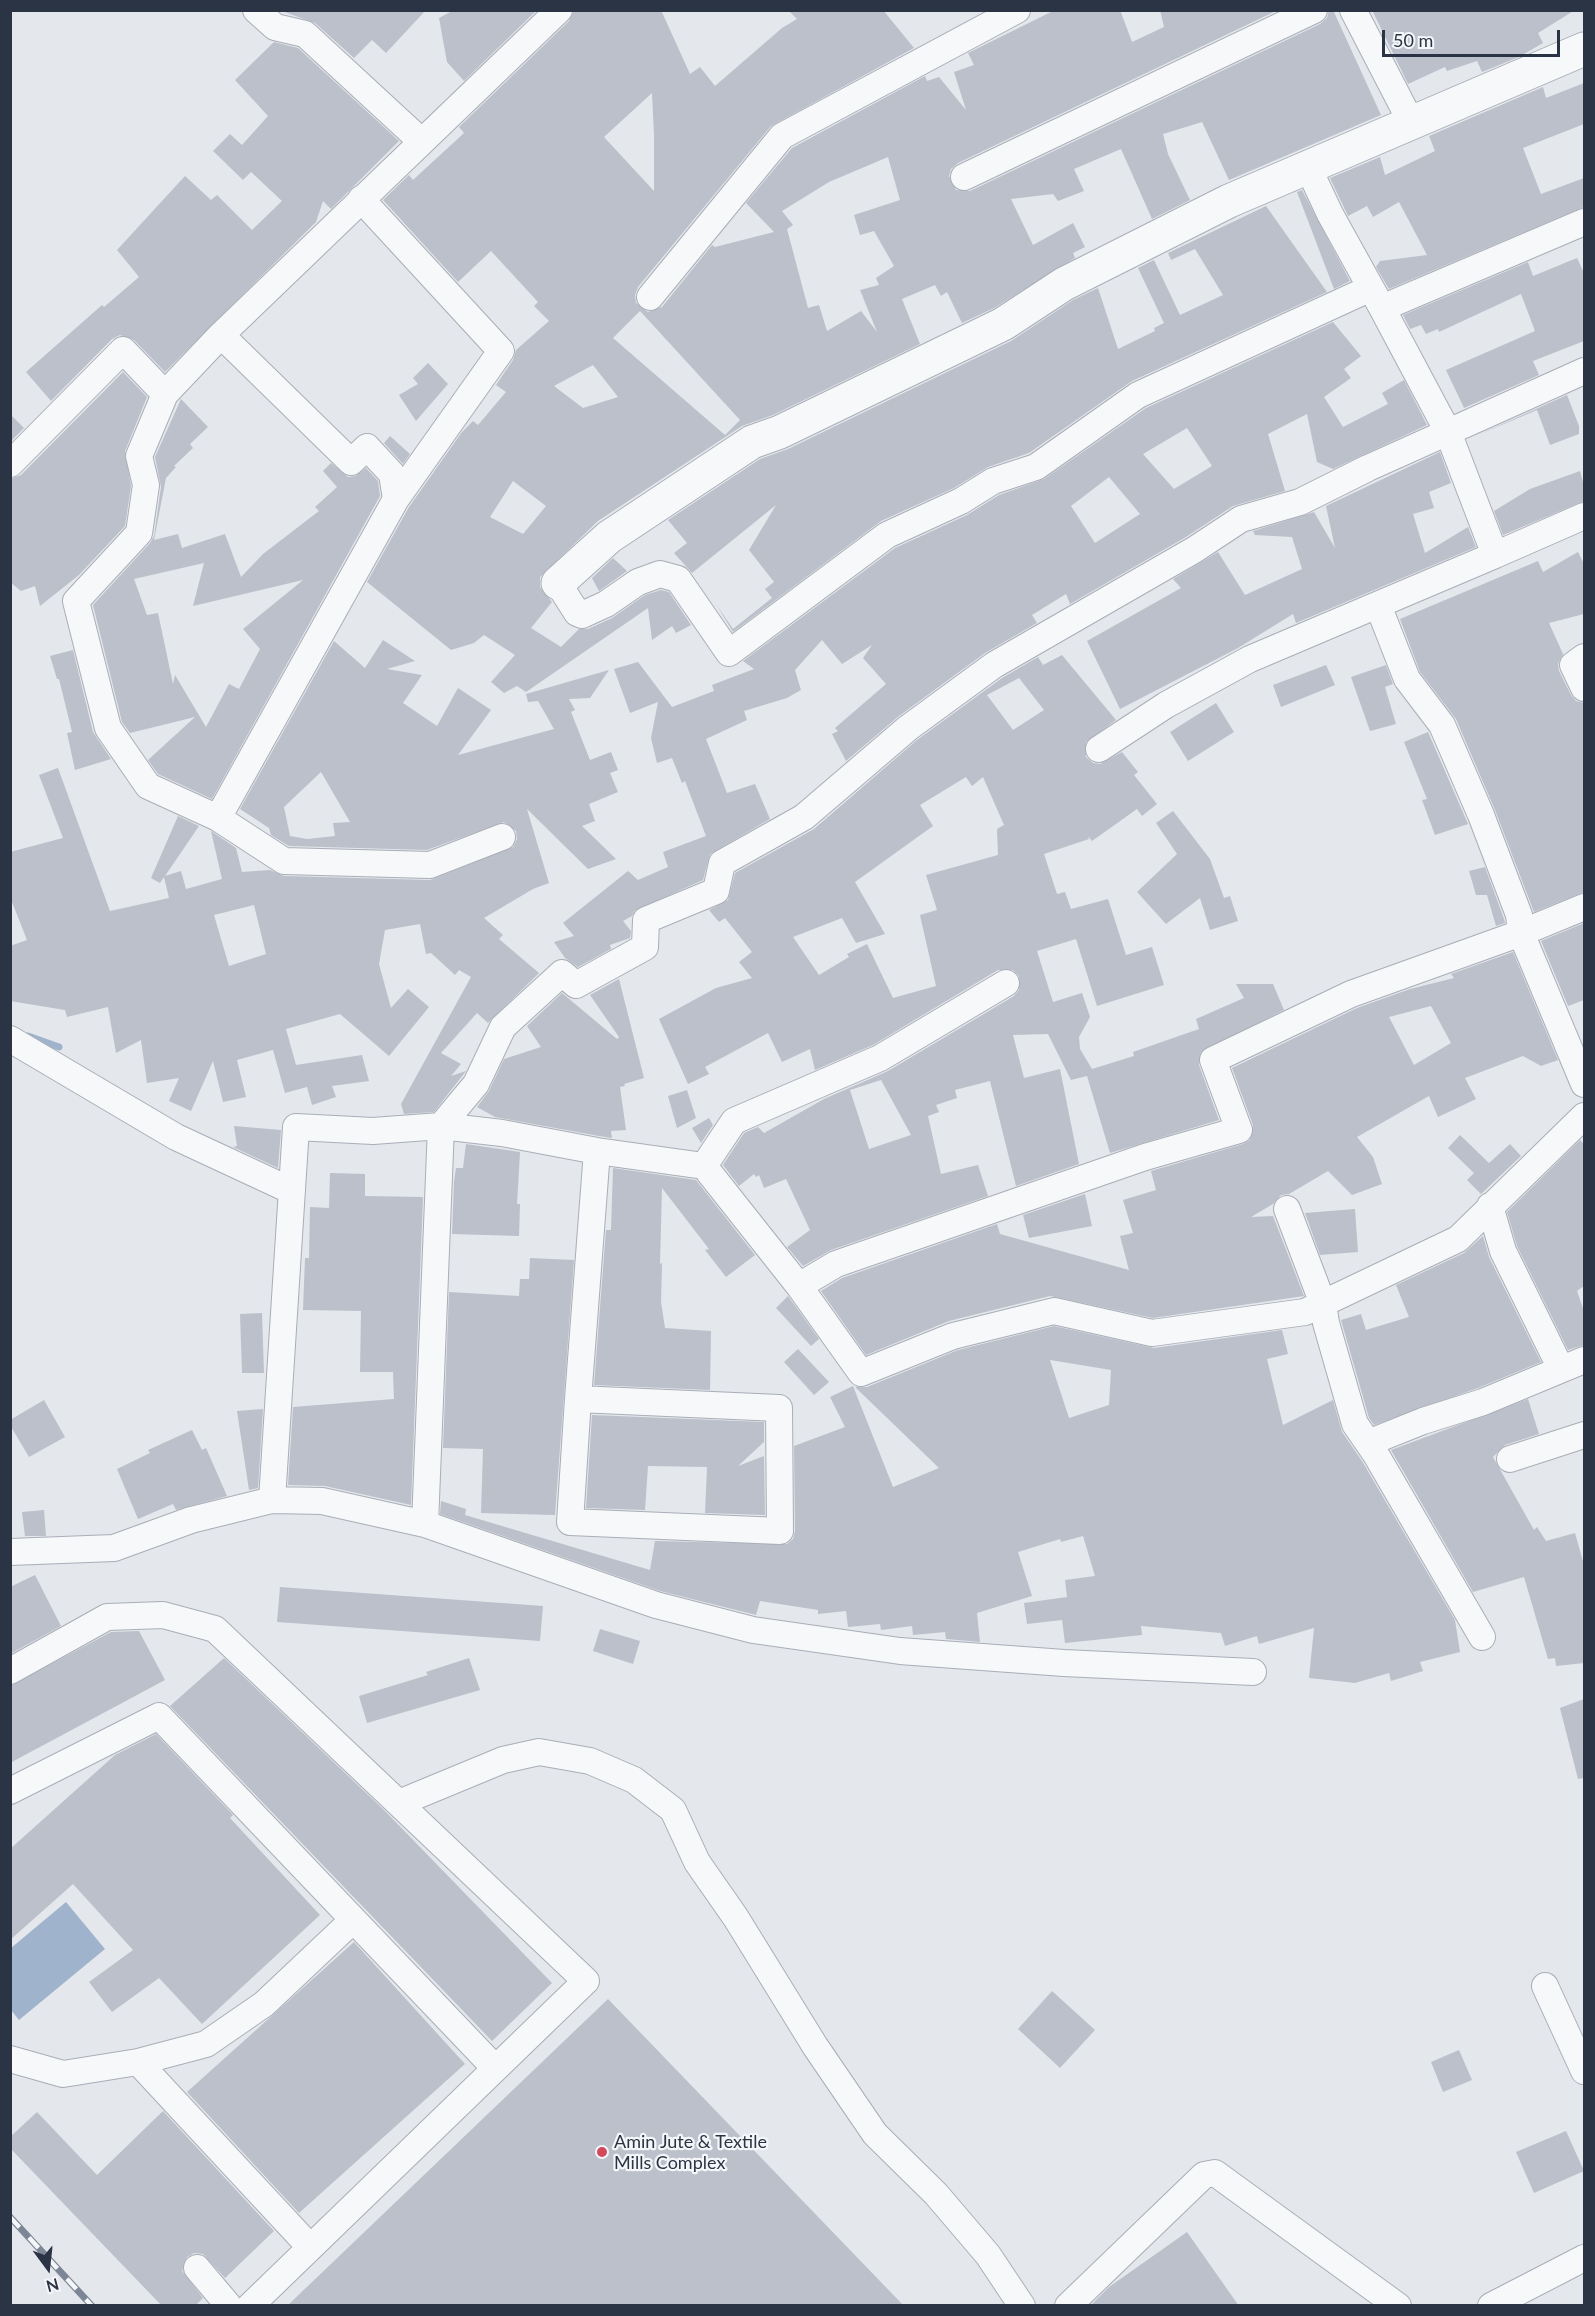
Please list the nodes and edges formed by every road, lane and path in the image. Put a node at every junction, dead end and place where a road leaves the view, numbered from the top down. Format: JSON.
{"nodes":[{"id":1,"x":256,"y":10,"type":"edge"},
{"id":2,"x":559,"y":10,"type":"edge"},
{"id":3,"x":1017,"y":10,"type":"edge"},
{"id":4,"x":1314,"y":10,"type":"edge"},
{"id":5,"x":1353,"y":10,"type":"edge"},
{"id":6,"x":1584,"y":49,"type":"edge"},
{"id":7,"x":1412,"y":124,"type":"junction"},
{"id":8,"x":421,"y":141,"type":"junction"},
{"id":9,"x":1308,"y":167,"type":"junction"},
{"id":10,"x":964,"y":177,"type":"dead end"},
{"id":11,"x":361,"y":199,"type":"junction"},
{"id":12,"x":1584,"y":222,"type":"edge"},
{"id":13,"x":650,"y":297,"type":"dead end"},
{"id":14,"x":1376,"y":298,"type":"junction"},
{"id":15,"x":221,"y":335,"type":"junction"},
{"id":16,"x":1584,"y":371,"type":"edge"},
{"id":17,"x":165,"y":394,"type":"junction"},
{"id":18,"x":1448,"y":432,"type":"junction"},
{"id":19,"x":10,"y":464,"type":"edge"},
{"id":20,"x":396,"y":499,"type":"junction"},
{"id":21,"x":1584,"y":516,"type":"edge"},
{"id":22,"x":1495,"y":555,"type":"junction"},
{"id":23,"x":558,"y":583,"type":"joint"},
{"id":24,"x":1378,"y":605,"type":"junction"},
{"id":25,"x":1584,"y":657,"type":"edge"},
{"id":26,"x":1584,"y":688,"type":"edge"},
{"id":27,"x":1099,"y":749,"type":"dead end"},
{"id":28,"x":218,"y":818,"type":"junction"},
{"id":29,"x":502,"y":837,"type":"dead end"},
{"id":30,"x":1584,"y":907,"type":"edge"},
{"id":31,"x":1521,"y":933,"type":"junction"},
{"id":32,"x":1005,"y":982,"type":"dead end"},
{"id":33,"x":10,"y":1040,"type":"edge"},
{"id":34,"x":1584,"y":1084,"type":"edge"},
{"id":35,"x":1584,"y":1116,"type":"edge"},
{"id":36,"x":441,"y":1125,"type":"junction"},
{"id":37,"x":597,"y":1151,"type":"junction"},
{"id":38,"x":704,"y":1166,"type":"junction"},
{"id":39,"x":292,"y":1191,"type":"junction"},
{"id":40,"x":1490,"y":1206,"type":"junction"},
{"id":41,"x":1287,"y":1209,"type":"dead end"},
{"id":42,"x":799,"y":1286,"type":"junction"},
{"id":43,"x":1323,"y":1304,"type":"junction"},
{"id":44,"x":1573,"y":1365,"type":"edge"},
{"id":45,"x":578,"y":1399,"type":"junction"},
{"id":46,"x":1584,"y":1435,"type":"edge"},
{"id":47,"x":1368,"y":1443,"type":"junction"},
{"id":48,"x":1510,"y":1459,"type":"dead end"},
{"id":49,"x":272,"y":1500,"type":"junction"},
{"id":50,"x":425,"y":1524,"type":"junction"},
{"id":51,"x":10,"y":1552,"type":"edge"},
{"id":52,"x":1482,"y":1637,"type":"dead end"},
{"id":53,"x":10,"y":1671,"type":"edge"},
{"id":54,"x":1253,"y":1672,"type":"dead end"},
{"id":55,"x":10,"y":1791,"type":"edge"},
{"id":56,"x":399,"y":1803,"type":"junction"},
{"id":57,"x":353,"y":1920,"type":"junction"},
{"id":58,"x":1545,"y":1986,"type":"dead end"},
{"id":59,"x":10,"y":2059,"type":"edge"},
{"id":60,"x":138,"y":2062,"type":"junction"},
{"id":61,"x":495,"y":2068,"type":"junction"},
{"id":62,"x":1584,"y":2071,"type":"edge"},
{"id":63,"x":310,"y":2247,"type":"junction"},
{"id":64,"x":1584,"y":2258,"type":"edge"},
{"id":65,"x":197,"y":2268,"type":"dead end"},
{"id":66,"x":229,"y":2306,"type":"edge"},
{"id":67,"x":250,"y":2306,"type":"edge"},
{"id":68,"x":1022,"y":2306,"type":"edge"},
{"id":69,"x":1068,"y":2306,"type":"edge"},
{"id":70,"x":1398,"y":2306,"type":"edge"},
{"id":71,"x":1491,"y":2306,"type":"edge"}],
"edges":[{"from":1,"to":8,"type":"street"},
{"from":2,"to":8,"type":"street"},
{"from":3,"to":13,"type":"street"},
{"from":4,"to":10,"type":"street"},
{"from":5,"to":7,"type":"street"},
{"from":6,"to":7,"type":"street"},
{"from":7,"to":9,"type":"street"},
{"from":8,"to":11,"type":"street"},
{"from":9,"to":14,"type":"street"},
{"from":9,"to":23,"type":"street"},
{"from":11,"to":15,"type":"street"},
{"from":11,"to":20,"type":"street"},
{"from":12,"to":14,"type":"street"},
{"from":14,"to":18,"type":"street"},
{"from":14,"to":23,"type":"street"},
{"from":15,"to":17,"type":"street"},
{"from":15,"to":20,"type":"street"},
{"from":16,"to":18,"type":"street"},
{"from":17,"to":19,"type":"street"},
{"from":17,"to":28,"type":"street"},
{"from":18,"to":22,"type":"street"},
{"from":18,"to":36,"type":"street"},
{"from":20,"to":28,"type":"street"},
{"from":21,"to":22,"type":"street"},
{"from":22,"to":24,"type":"street"},
{"from":24,"to":27,"type":"street"},
{"from":24,"to":31,"type":"street"},
{"from":25,"to":26,"type":"street"},
{"from":28,"to":29,"type":"street"},
{"from":30,"to":31,"type":"street"},
{"from":31,"to":34,"type":"street"},
{"from":31,"to":42,"type":"street"},
{"from":32,"to":38,"type":"street"},
{"from":33,"to":39,"type":"street"},
{"from":35,"to":40,"type":"street"},
{"from":36,"to":37,"type":"street"},
{"from":36,"to":39,"type":"street"},
{"from":36,"to":50,"type":"street"},
{"from":37,"to":38,"type":"street"},
{"from":37,"to":45,"type":"street"},
{"from":38,"to":42,"type":"street"},
{"from":39,"to":49,"type":"street"},
{"from":40,"to":43,"type":"street"},
{"from":40,"to":44,"type":"street"},
{"from":41,"to":43,"type":"street"},
{"from":42,"to":43,"type":"street"},
{"from":43,"to":47,"type":"street"},
{"from":44,"to":47,"type":"street"},
{"from":45,"to":45,"type":"street"},
{"from":46,"to":48,"type":"street"},
{"from":47,"to":52,"type":"street"},
{"from":49,"to":50,"type":"street"},
{"from":49,"to":51,"type":"street"},
{"from":50,"to":54,"type":"street"},
{"from":53,"to":56,"type":"street"},
{"from":55,"to":57,"type":"street"},
{"from":56,"to":61,"type":"street"},
{"from":56,"to":68,"type":"street"},
{"from":57,"to":60,"type":"street"},
{"from":57,"to":61,"type":"street"},
{"from":58,"to":62,"type":"street"},
{"from":59,"to":60,"type":"street"},
{"from":60,"to":63,"type":"street"},
{"from":61,"to":63,"type":"street"},
{"from":63,"to":67,"type":"street"},
{"from":64,"to":71,"type":"street"},
{"from":65,"to":66,"type":"street"},
{"from":69,"to":70,"type":"street"}]}
